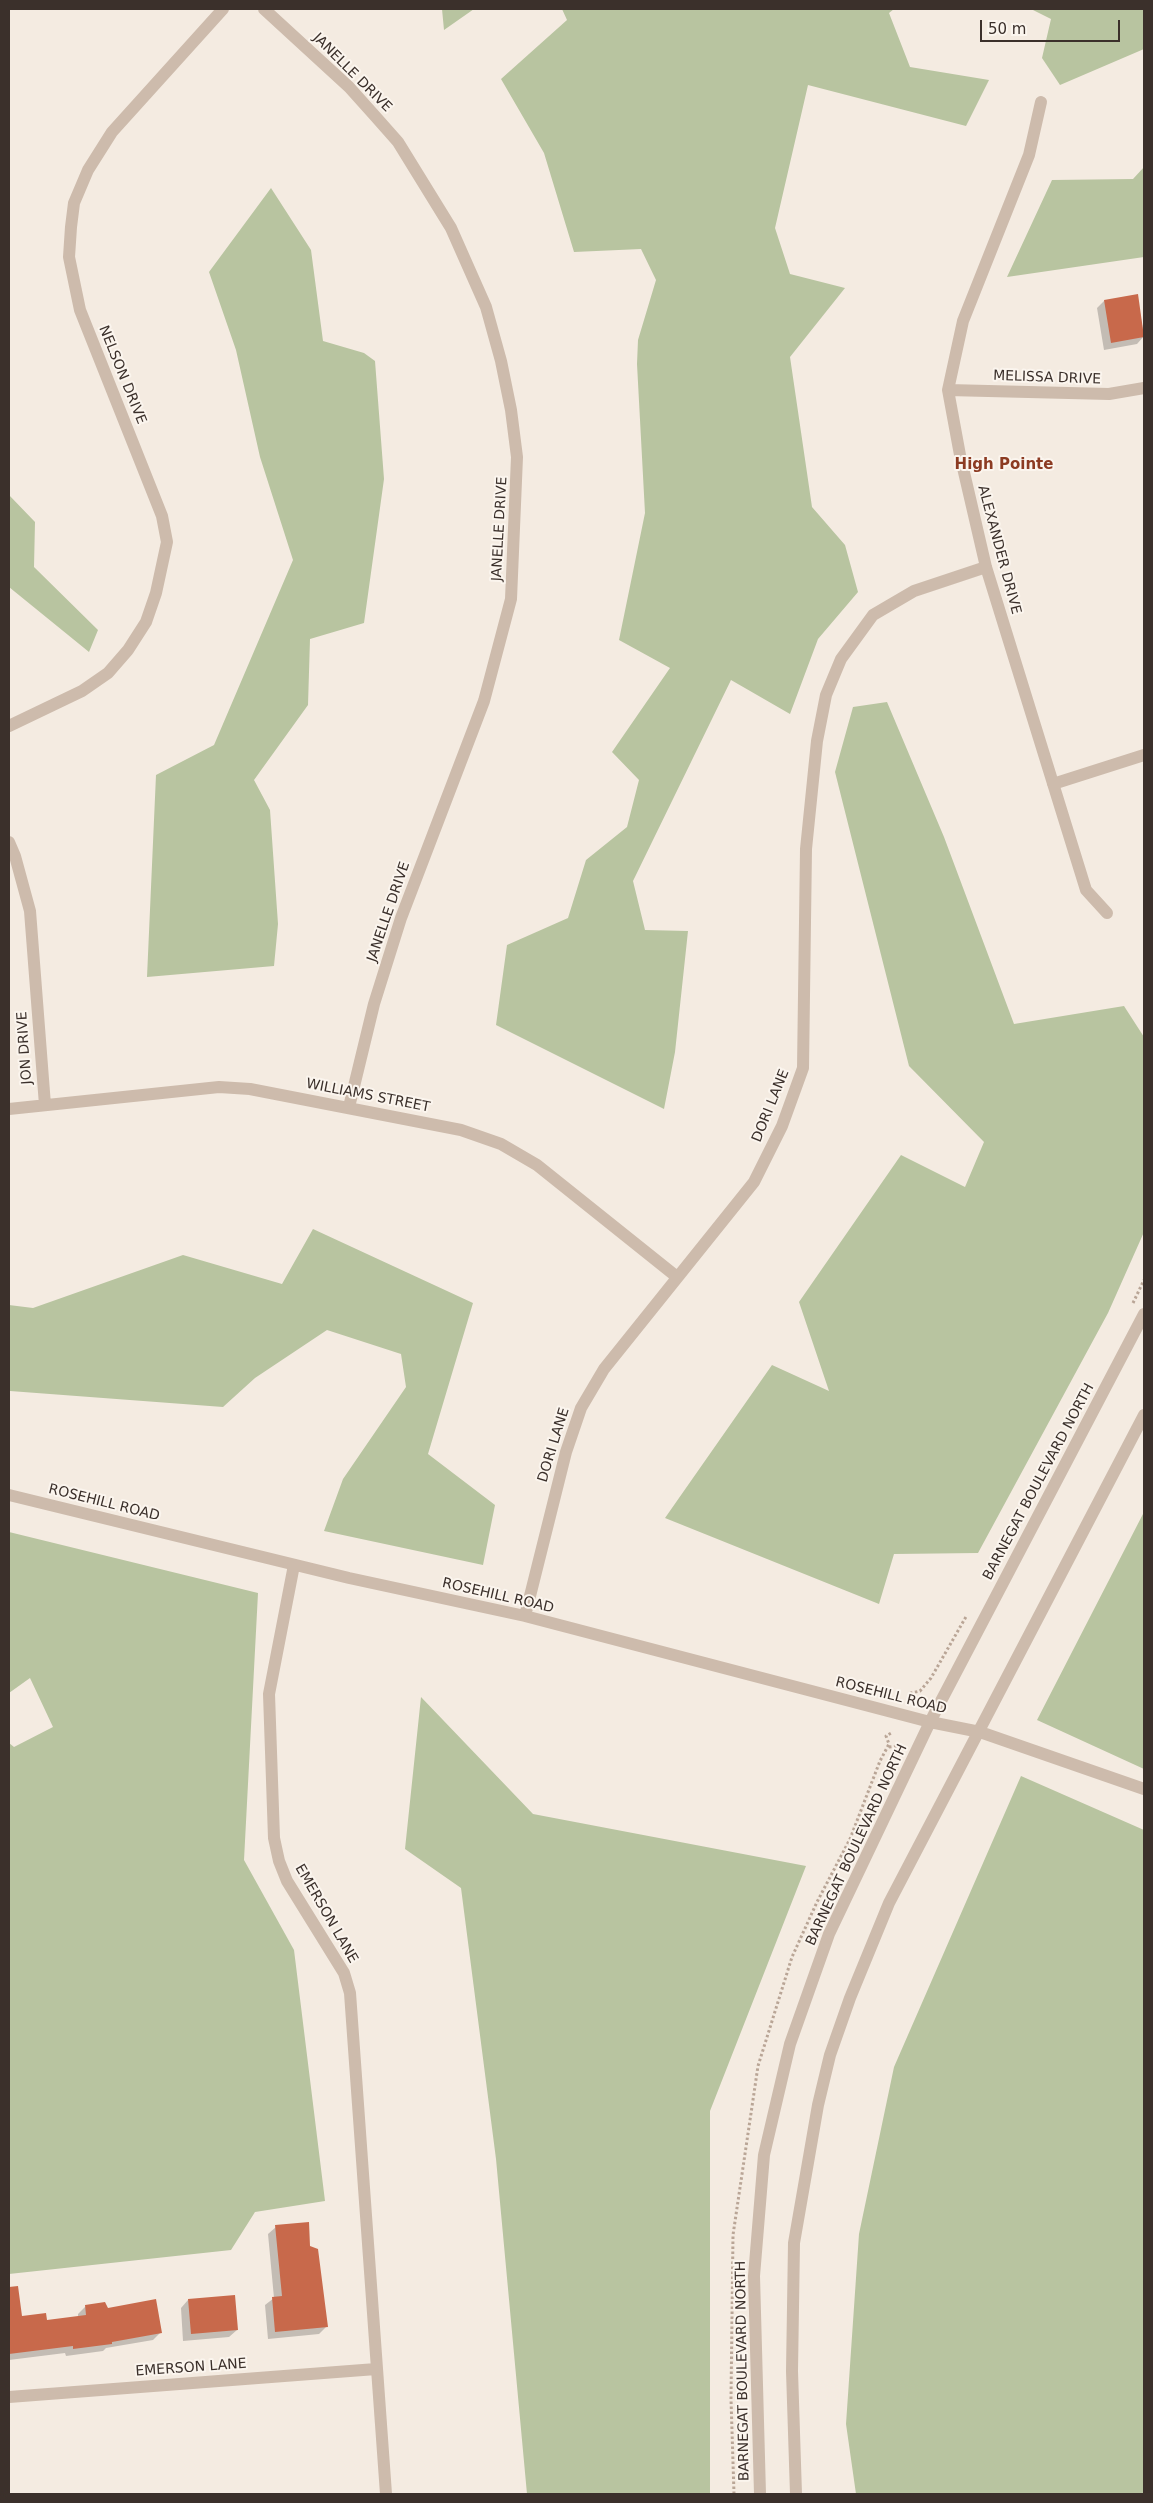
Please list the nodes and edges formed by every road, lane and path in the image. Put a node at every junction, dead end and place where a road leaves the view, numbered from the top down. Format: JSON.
{"nodes":[{"id":1,"x":223,"y":9,"type":"edge"},
{"id":2,"x":264,"y":9,"type":"edge"},
{"id":3,"x":1041,"y":102,"type":"dead end"},
{"id":4,"x":1144,"y":388,"type":"edge"},
{"id":5,"x":948,"y":390,"type":"junction"},
{"id":6,"x":986,"y":567,"type":"junction"},
{"id":7,"x":9,"y":726,"type":"edge"},
{"id":8,"x":1144,"y":755,"type":"edge"},
{"id":9,"x":1053,"y":784,"type":"junction"},
{"id":10,"x":9,"y":842,"type":"edge"},
{"id":11,"x":1106,"y":913,"type":"dead end"},
{"id":12,"x":45,"y":1105,"type":"junction"},
{"id":13,"x":349,"y":1108,"type":"junction"},
{"id":14,"x":9,"y":1110,"type":"edge"},
{"id":15,"x":677,"y":1277,"type":"junction"},
{"id":16,"x":1144,"y":1314,"type":"edge"},
{"id":17,"x":1144,"y":1415,"type":"edge"},
{"id":18,"x":9,"y":1495,"type":"edge"},
{"id":19,"x":294,"y":1565,"type":"junction"},
{"id":20,"x":525,"y":1616,"type":"junction"},
{"id":21,"x":961,"y":1624,"type":"dead end"},
{"id":22,"x":911,"y":1699,"type":"dead end"},
{"id":23,"x":930,"y":1722,"type":"junction"},
{"id":24,"x":893,"y":1732,"type":"dead end"},
{"id":25,"x":980,"y":1732,"type":"junction"},
{"id":26,"x":897,"y":1746,"type":"dead end"},
{"id":27,"x":888,"y":1748,"type":"junction"},
{"id":28,"x":880,"y":1761,"type":"dead end"},
{"id":29,"x":1144,"y":1789,"type":"edge"},
{"id":30,"x":376,"y":2369,"type":"junction"},
{"id":31,"x":9,"y":2397,"type":"edge"},
{"id":32,"x":386,"y":2494,"type":"edge"},
{"id":33,"x":760,"y":2494,"type":"edge"},
{"id":34,"x":796,"y":2494,"type":"edge"}],
"edges":[{"from":1,"to":7,"type":"street","name":"NELSON DRIVE"},
{"from":2,"to":13,"type":"street","name":"JANELLE DRIVE"},
{"from":3,"to":5,"type":"street","name":"ALEXANDER DRIVE"},
{"from":4,"to":5,"type":"street","name":"MELISSA DRIVE"},
{"from":5,"to":6,"type":"street","name":"ALEXANDER DRIVE"},
{"from":6,"to":9,"type":"street","name":"ALEXANDER DRIVE"},
{"from":6,"to":15,"type":"street","name":"DORI LANE"},
{"from":8,"to":9,"type":"street"},
{"from":9,"to":11,"type":"street","name":"ALEXANDER DRIVE"},
{"from":10,"to":12,"type":"street","name":"JON DRIVE"},
{"from":12,"to":13,"type":"street","name":"WILLIAMS STREET"},
{"from":12,"to":14,"type":"street","name":"WILLIAMS STREET"},
{"from":13,"to":15,"type":"street","name":"WILLIAMS STREET"},
{"from":15,"to":20,"type":"street","name":"DORI LANE"},
{"from":16,"to":23,"type":"street","name":"BARNEGAT BOULEVARD NORTH"},
{"from":17,"to":25,"type":"street"},
{"from":18,"to":19,"type":"street","name":"ROSEHILL ROAD"},
{"from":19,"to":20,"type":"street","name":"ROSEHILL ROAD"},
{"from":19,"to":30,"type":"street","name":"EMERSON LANE"},
{"from":20,"to":23,"type":"street","name":"ROSEHILL ROAD"},
{"from":21,"to":22,"type":"path"},
{"from":23,"to":25,"type":"street","name":"ROSEHILL ROAD"},
{"from":23,"to":33,"type":"street","name":"BARNEGAT BOULEVARD NORTH"},
{"from":24,"to":27,"type":"path"},
{"from":25,"to":29,"type":"street","name":"ROSEHILL ROAD"},
{"from":25,"to":34,"type":"street"},
{"from":26,"to":27,"type":"path"},
{"from":27,"to":28,"type":"path"},
{"from":30,"to":31,"type":"street","name":"EMERSON LANE"},
{"from":30,"to":32,"type":"street","name":"EMERSON LANE"}]}
